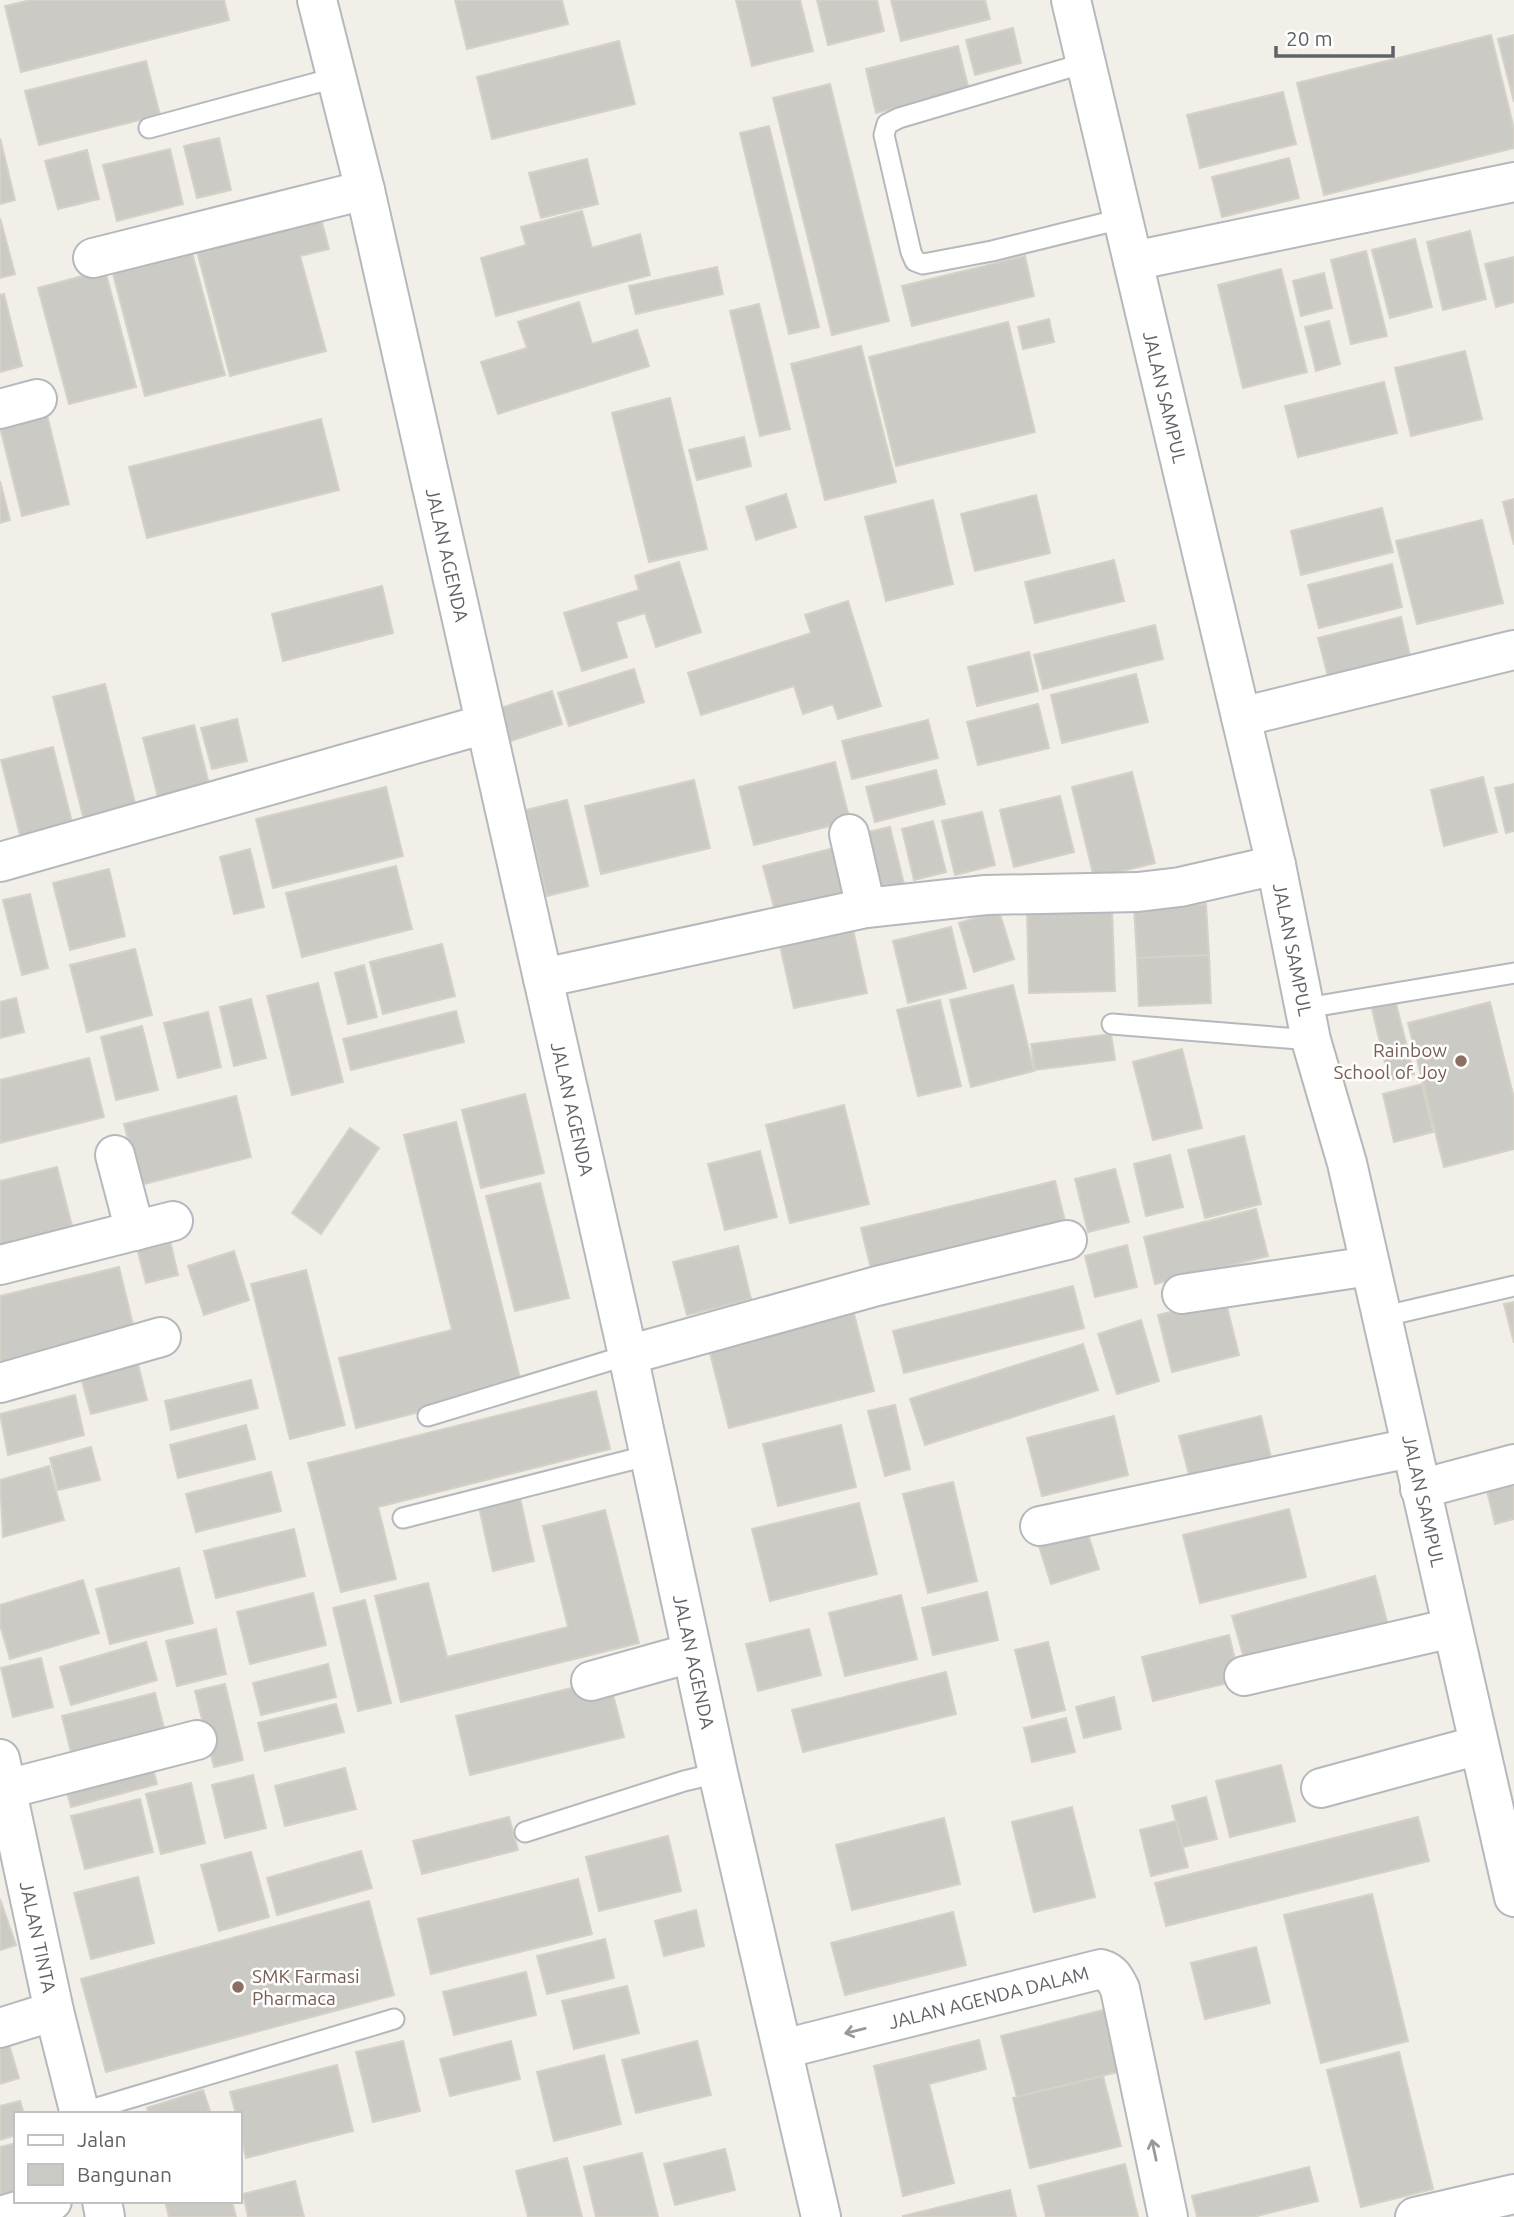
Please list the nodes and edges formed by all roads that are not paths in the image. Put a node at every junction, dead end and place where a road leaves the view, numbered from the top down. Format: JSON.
{"nodes":[{"id":1,"x":317,"y":0,"type":"edge"},
{"id":2,"x":1071,"y":0,"type":"edge"},
{"id":3,"x":1085,"y":63,"type":"junction"},
{"id":4,"x":338,"y":77,"type":"junction"},
{"id":5,"x":149,"y":128,"type":"dead end"},
{"id":6,"x":1514,"y":182,"type":"edge"},
{"id":7,"x":365,"y":190,"type":"junction"},
{"id":8,"x":1121,"y":219,"type":"junction"},
{"id":9,"x":93,"y":258,"type":"dead end"},
{"id":10,"x":1133,"y":261,"type":"junction"},
{"id":11,"x":37,"y":399,"type":"dead end"},
{"id":12,"x":0,"y":409,"type":"edge"},
{"id":13,"x":1514,"y":650,"type":"edge"},
{"id":14,"x":1241,"y":717,"type":"junction"},
{"id":15,"x":485,"y":724,"type":"junction"},
{"id":16,"x":849,"y":834,"type":"dead end"},
{"id":17,"x":0,"y":862,"type":"edge"},
{"id":18,"x":1276,"y":865,"type":"junction"},
{"id":19,"x":866,"y":908,"type":"junction"},
{"id":20,"x":1514,"y":973,"type":"edge"},
{"id":21,"x":542,"y":978,"type":"junction"},
{"id":22,"x":1112,"y":1024,"type":"dead end"},
{"id":23,"x":1308,"y":1024,"type":"junction"},
{"id":24,"x":116,"y":1155,"type":"dead end"},
{"id":25,"x":173,"y":1221,"type":"dead end"},
{"id":26,"x":135,"y":1231,"type":"junction"},
{"id":27,"x":1067,"y":1240,"type":"dead end"},
{"id":28,"x":0,"y":1265,"type":"edge"},
{"id":29,"x":1370,"y":1266,"type":"junction"},
{"id":30,"x":1514,"y":1286,"type":"edge"},
{"id":31,"x":1182,"y":1294,"type":"dead end"},
{"id":32,"x":1381,"y":1317,"type":"junction"},
{"id":33,"x":161,"y":1336,"type":"dead end"},
{"id":34,"x":628,"y":1355,"type":"junction"},
{"id":35,"x":0,"y":1383,"type":"edge"},
{"id":36,"x":428,"y":1416,"type":"dead end"},
{"id":37,"x":1410,"y":1448,"type":"junction"},
{"id":38,"x":650,"y":1455,"type":"junction"},
{"id":39,"x":1514,"y":1464,"type":"edge"},
{"id":40,"x":1420,"y":1489,"type":"junction"},
{"id":41,"x":403,"y":1518,"type":"dead end"},
{"id":42,"x":1040,"y":1526,"type":"dead end"},
{"id":43,"x":1452,"y":1628,"type":"junction"},
{"id":44,"x":691,"y":1653,"type":"junction"},
{"id":45,"x":1244,"y":1676,"type":"dead end"},
{"id":46,"x":591,"y":1681,"type":"dead end"},
{"id":47,"x":197,"y":1740,"type":"dead end"},
{"id":48,"x":1479,"y":1745,"type":"junction"},
{"id":49,"x":718,"y":1773,"type":"junction"},
{"id":50,"x":4,"y":1774,"type":"edge"},
{"id":51,"x":1501,"y":1782,"type":"edge"},
{"id":52,"x":1321,"y":1788,"type":"dead end"},
{"id":53,"x":525,"y":1832,"type":"dead end"},
{"id":54,"x":1514,"y":1897,"type":"edge"},
{"id":55,"x":54,"y":2011,"type":"junction"},
{"id":56,"x":394,"y":2019,"type":"dead end"},
{"id":57,"x":0,"y":2028,"type":"edge"},
{"id":58,"x":783,"y":2049,"type":"junction"},
{"id":59,"x":80,"y":2112,"type":"edge"},
{"id":60,"x":83,"y":2112,"type":"edge"},
{"id":61,"x":1514,"y":2194,"type":"edge"},
{"id":62,"x":45,"y":2203,"type":"edge"},
{"id":63,"x":0,"y":2216,"type":"edge"},
{"id":64,"x":821,"y":2217,"type":"edge"},
{"id":65,"x":1168,"y":2217,"type":"edge"},
{"id":66,"x":1415,"y":2217,"type":"edge"}],
"edges":[{"from":1,"to":4,"type":"street","name":"JALAN AGENDA"},
{"from":2,"to":3,"type":"street","name":"JALAN SAMPUL"},
{"from":3,"to":8,"type":"street","name":"JALAN SAMPUL"},
{"from":3,"to":8,"type":"lane"},
{"from":4,"to":5,"type":"lane"},
{"from":4,"to":7,"type":"street","name":"JALAN AGENDA"},
{"from":6,"to":10,"type":"street"},
{"from":7,"to":9,"type":"street"},
{"from":7,"to":15,"type":"street","name":"JALAN AGENDA"},
{"from":8,"to":10,"type":"street","name":"JALAN SAMPUL"},
{"from":10,"to":14,"type":"street","name":"JALAN SAMPUL"},
{"from":11,"to":12,"type":"street"},
{"from":13,"to":14,"type":"street"},
{"from":14,"to":18,"type":"street","name":"JALAN SAMPUL"},
{"from":15,"to":17,"type":"street"},
{"from":15,"to":21,"type":"street","name":"JALAN AGENDA"},
{"from":16,"to":19,"type":"street"},
{"from":18,"to":19,"type":"street"},
{"from":18,"to":23,"type":"street","name":"JALAN SAMPUL"},
{"from":19,"to":21,"type":"street"},
{"from":20,"to":23,"type":"lane"},
{"from":21,"to":34,"type":"street","name":"JALAN AGENDA"},
{"from":22,"to":23,"type":"lane"},
{"from":23,"to":29,"type":"street","name":"JALAN SAMPUL"},
{"from":24,"to":26,"type":"street"},
{"from":25,"to":26,"type":"street"},
{"from":26,"to":28,"type":"street"},
{"from":27,"to":34,"type":"street"},
{"from":29,"to":31,"type":"street"},
{"from":29,"to":32,"type":"street","name":"JALAN SAMPUL"},
{"from":30,"to":32,"type":"lane"},
{"from":32,"to":37,"type":"street","name":"JALAN SAMPUL"},
{"from":33,"to":35,"type":"street"},
{"from":34,"to":36,"type":"lane"},
{"from":34,"to":38,"type":"street","name":"JALAN AGENDA"},
{"from":37,"to":40,"type":"street","name":"JALAN SAMPUL"},
{"from":37,"to":42,"type":"street"},
{"from":38,"to":41,"type":"lane"},
{"from":38,"to":44,"type":"street","name":"JALAN AGENDA"},
{"from":39,"to":40,"type":"street"},
{"from":40,"to":43,"type":"street","name":"JALAN SAMPUL"},
{"from":43,"to":45,"type":"street"},
{"from":43,"to":48,"type":"street","name":"JALAN SAMPUL"},
{"from":44,"to":46,"type":"street"},
{"from":44,"to":49,"type":"street","name":"JALAN AGENDA"},
{"from":47,"to":50,"type":"street"},
{"from":48,"to":51,"type":"street","name":"JALAN SAMPUL"},
{"from":48,"to":52,"type":"street"},
{"from":49,"to":53,"type":"lane"},
{"from":49,"to":58,"type":"street","name":"JALAN AGENDA"},
{"from":50,"to":55,"type":"street","name":"JALAN TINTA"},
{"from":51,"to":54,"type":"street","name":"JALAN SAMPUL"},
{"from":55,"to":57,"type":"street"},
{"from":55,"to":59,"type":"street","name":"JALAN TINTA"},
{"from":56,"to":60,"type":"lane"},
{"from":58,"to":64,"type":"street","name":"JALAN AGENDA"},
{"from":65,"to":58,"type":"street","name":"JALAN AGENDA DALAM","one_way":true},
{"from":61,"to":66,"type":"street"},
{"from":62,"to":63,"type":"street"}]}
